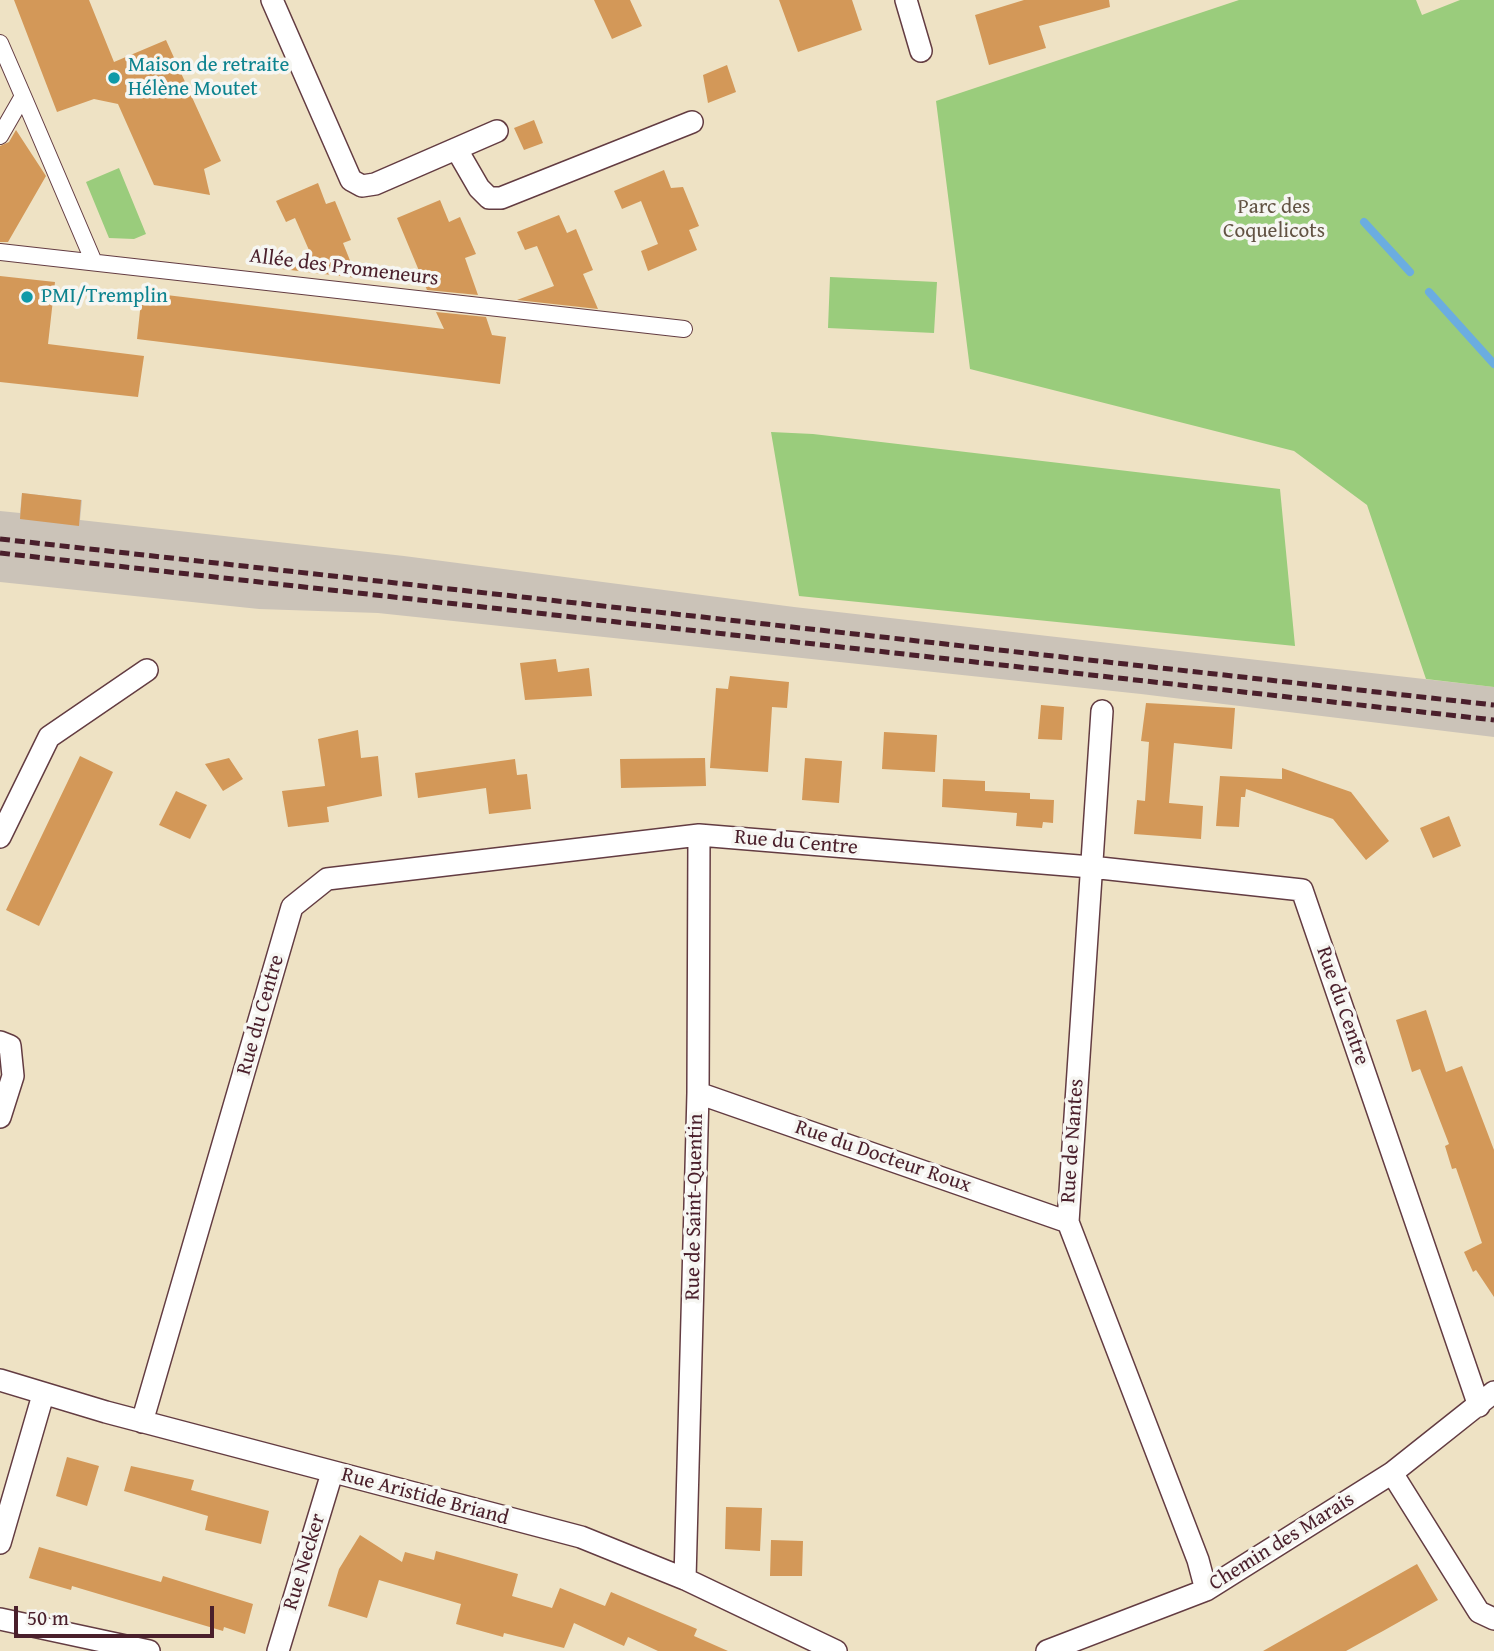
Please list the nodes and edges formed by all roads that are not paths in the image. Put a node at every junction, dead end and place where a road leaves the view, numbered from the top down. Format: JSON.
{"nodes":[{"id":1,"x":272,"y":0,"type":"edge"},
{"id":2,"x":906,"y":0,"type":"edge"},
{"id":3,"x":0,"y":43,"type":"edge"},
{"id":4,"x":921,"y":51,"type":"dead end"},
{"id":5,"x":23,"y":96,"type":"junction"},
{"id":6,"x":692,"y":122,"type":"dead end"},
{"id":7,"x":497,"y":131,"type":"dead end"},
{"id":8,"x":0,"y":136,"type":"edge"},
{"id":9,"x":457,"y":150,"type":"junction"},
{"id":10,"x":0,"y":251,"type":"edge"},
{"id":11,"x":93,"y":260,"type":"junction"},
{"id":12,"x":684,"y":329,"type":"dead end"},
{"id":13,"x":146,"y":670,"type":"dead end"},
{"id":14,"x":1102,"y":711,"type":"dead end"},
{"id":15,"x":699,"y":835,"type":"junction"},
{"id":16,"x":0,"y":837,"type":"edge"},
{"id":17,"x":1091,"y":867,"type":"junction"},
{"id":18,"x":0,"y":1042,"type":"edge"},
{"id":19,"x":698,"y":1093,"type":"junction"},
{"id":20,"x":0,"y":1117,"type":"edge"},
{"id":21,"x":1068,"y":1222,"type":"junction"},
{"id":22,"x":0,"y":1380,"type":"edge"},
{"id":23,"x":43,"y":1395,"type":"junction"},
{"id":24,"x":1487,"y":1399,"type":"edge"},
{"id":25,"x":142,"y":1422,"type":"junction"},
{"id":26,"x":332,"y":1473,"type":"junction"},
{"id":27,"x":1392,"y":1473,"type":"junction"},
{"id":28,"x":0,"y":1543,"type":"edge"},
{"id":29,"x":685,"y":1579,"type":"junction"},
{"id":30,"x":1206,"y":1590,"type":"junction"},
{"id":31,"x":0,"y":1619,"type":"edge"},
{"id":32,"x":1494,"y":1619,"type":"edge"},
{"id":33,"x":828,"y":1649,"type":"edge"},
{"id":34,"x":149,"y":1651,"type":"edge"},
{"id":35,"x":278,"y":1651,"type":"edge"},
{"id":36,"x":1047,"y":1651,"type":"edge"}],
"edges":[{"from":1,"to":9,"type":"street"},
{"from":2,"to":4,"type":"street"},
{"from":3,"to":5,"type":"street"},
{"from":5,"to":8,"type":"street"},
{"from":5,"to":11,"type":"street"},
{"from":6,"to":9,"type":"street"},
{"from":7,"to":9,"type":"street"},
{"from":10,"to":11,"type":"street","name":"Allée des Promeneurs"},
{"from":11,"to":12,"type":"street","name":"Allée des Promeneurs"},
{"from":13,"to":16,"type":"street"},
{"from":14,"to":17,"type":"street","name":"Rue de Nantes"},
{"from":15,"to":17,"type":"street","name":"Rue du Centre"},
{"from":15,"to":19,"type":"street","name":"Rue de Saint-Quentin"},
{"from":15,"to":25,"type":"street","name":"Rue du Centre"},
{"from":17,"to":21,"type":"street","name":"Rue de Nantes"},
{"from":17,"to":24,"type":"street","name":"Rue du Centre"},
{"from":18,"to":20,"type":"street"},
{"from":19,"to":21,"type":"street","name":"Rue du Docteur Roux"},
{"from":19,"to":29,"type":"street","name":"Rue de Saint-Quentin"},
{"from":21,"to":30,"type":"street","name":"Rue de Nantes"},
{"from":22,"to":23,"type":"street","name":"Rue Aristide Briand"},
{"from":23,"to":25,"type":"street","name":"Rue Aristide Briand"},
{"from":23,"to":28,"type":"street"},
{"from":24,"to":27,"type":"street","name":"Chemin des Marais"},
{"from":25,"to":26,"type":"street","name":"Rue Aristide Briand"},
{"from":26,"to":29,"type":"street","name":"Rue Aristide Briand"},
{"from":26,"to":35,"type":"street","name":"Rue Necker"},
{"from":27,"to":30,"type":"street","name":"Chemin des Marais"},
{"from":27,"to":32,"type":"street"},
{"from":29,"to":33,"type":"street","name":"Rue Aristide Briand"},
{"from":30,"to":36,"type":"street","name":"Chemin des Marais"},
{"from":31,"to":34,"type":"street"}]}
